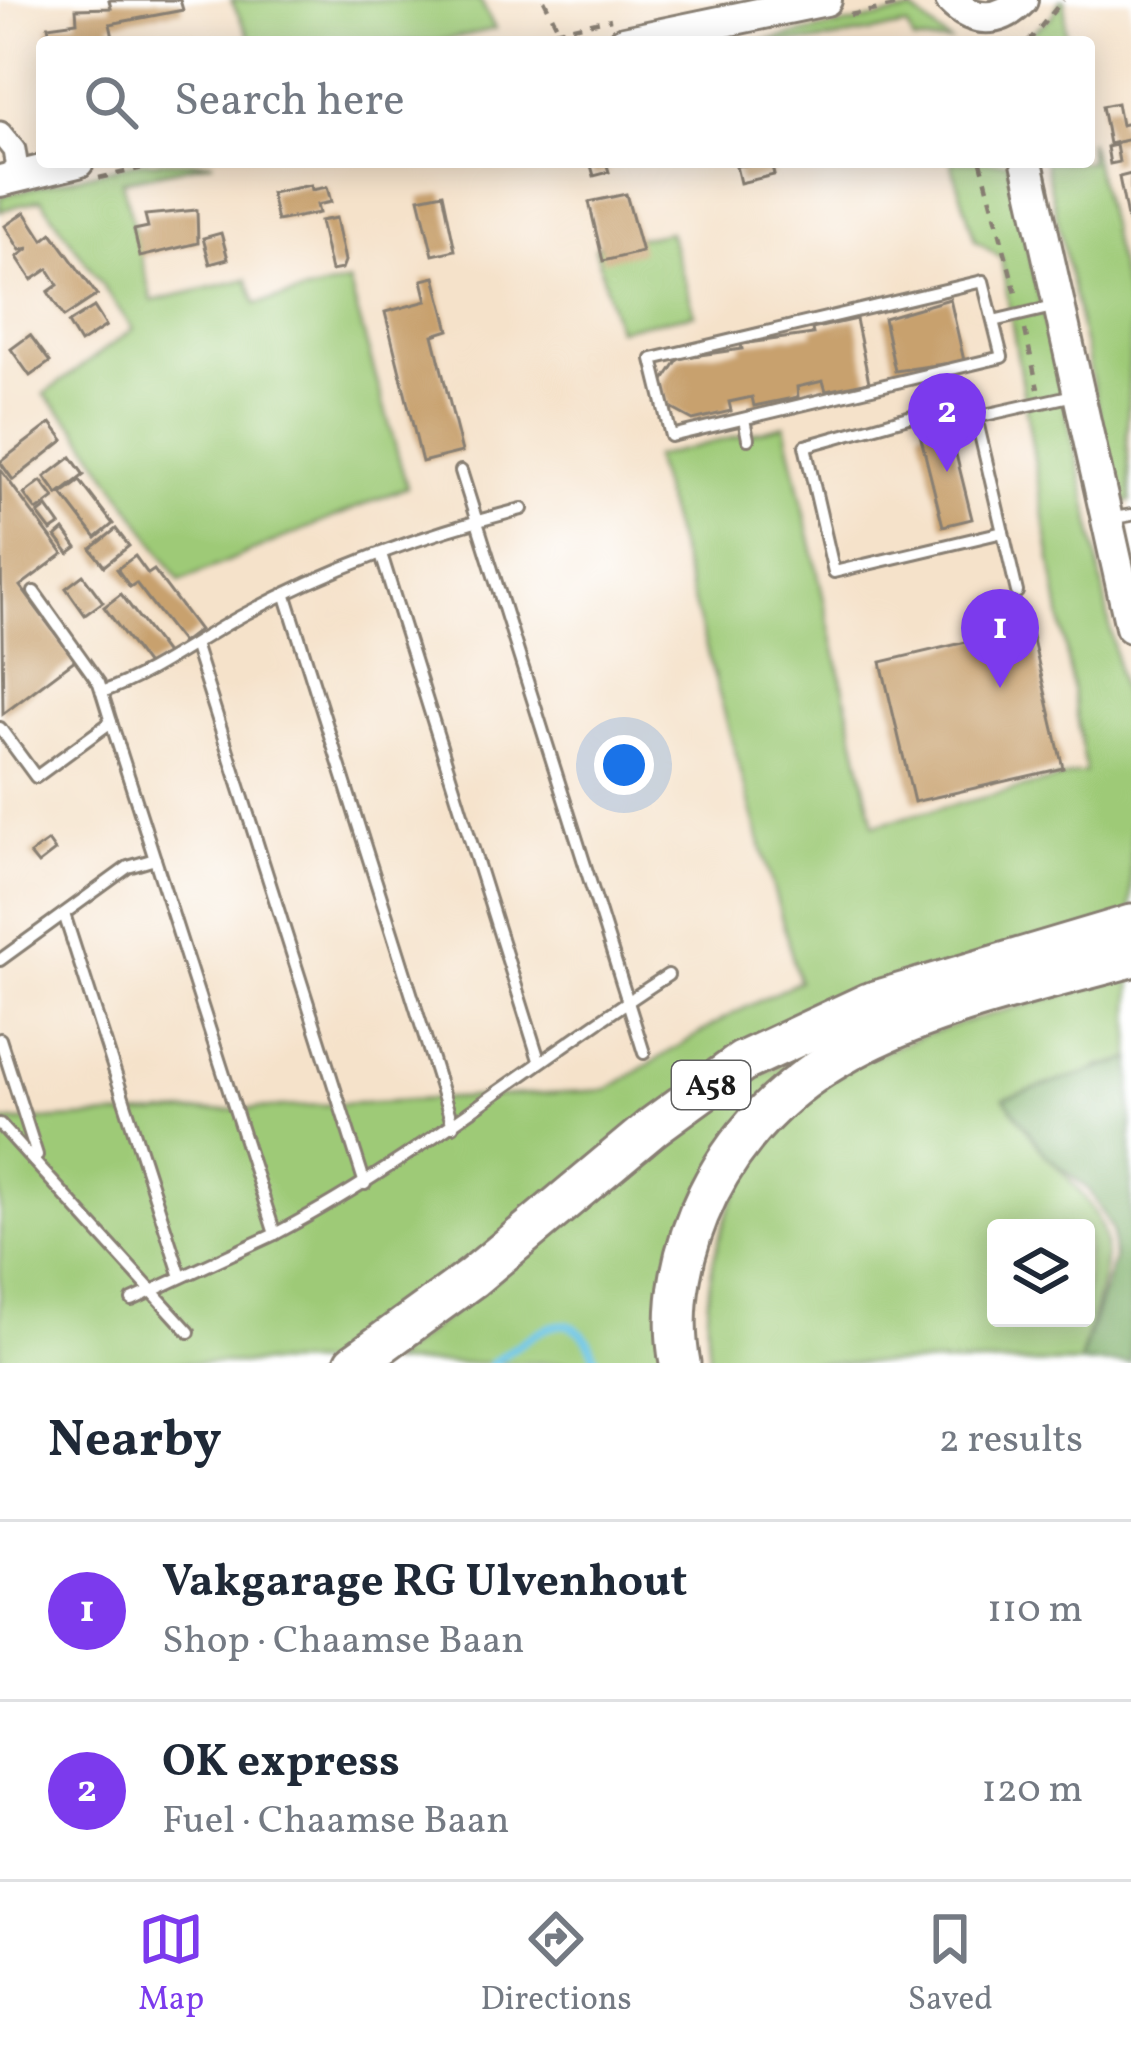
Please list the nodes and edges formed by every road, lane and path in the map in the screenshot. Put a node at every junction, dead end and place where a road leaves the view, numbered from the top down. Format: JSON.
{"nodes":[{"id":1,"x":544,"y":0,"type":"edge"},
{"id":2,"x":826,"y":0,"type":"edge"},
{"id":3,"x":951,"y":0,"type":"edge"},
{"id":4,"x":1063,"y":0,"type":"edge"},
{"id":5,"x":1007,"y":20,"type":"edge"},
{"id":6,"x":627,"y":28,"type":"edge"},
{"id":7,"x":561,"y":29,"type":"junction"},
{"id":8,"x":529,"y":36,"type":"edge"},
{"id":9,"x":563,"y":36,"type":"edge"},
{"id":10,"x":1033,"y":36,"type":"edge"},
{"id":11,"x":0,"y":133,"type":"edge"},
{"id":12,"x":52,"y":168,"type":"edge"},
{"id":13,"x":983,"y":168,"type":"edge"},
{"id":14,"x":1028,"y":168,"type":"edge"},
{"id":15,"x":9,"y":178,"type":"edge"},
{"id":16,"x":1056,"y":306,"type":"junction"},
{"id":17,"x":1021,"y":314,"type":"junction"},
{"id":18,"x":994,"y":321,"type":"junction"},
{"id":19,"x":1077,"y":394,"type":"junction"},
{"id":20,"x":1042,"y":402,"type":"junction"},
{"id":21,"x":976,"y":417,"type":"junction"},
{"id":22,"x":744,"y":419,"type":"junction"},
{"id":23,"x":748,"y":439,"type":"dead end"},
{"id":24,"x":461,"y":472,"type":"dead end"},
{"id":25,"x":523,"y":509,"type":"dead end"},
{"id":26,"x":1118,"y":518,"type":"edge"},
{"id":27,"x":476,"y":521,"type":"junction"},
{"id":28,"x":1003,"y":532,"type":"junction"},
{"id":29,"x":381,"y":554,"type":"junction"},
{"id":30,"x":34,"y":592,"type":"dead end"},
{"id":31,"x":1017,"y":592,"type":"dead end"},
{"id":32,"x":286,"y":596,"type":"junction"},
{"id":33,"x":1131,"y":627,"type":"edge"},
{"id":34,"x":195,"y":646,"type":"junction"},
{"id":35,"x":102,"y":692,"type":"junction"},
{"id":36,"x":111,"y":722,"type":"junction"},
{"id":37,"x":0,"y":728,"type":"edge"},
{"id":38,"x":155,"y":859,"type":"junction"},
{"id":39,"x":64,"y":914,"type":"junction"},
{"id":40,"x":1131,"y":925,"type":"edge"},
{"id":41,"x":1131,"y":957,"type":"edge"},
{"id":42,"x":0,"y":960,"type":"edge"},
{"id":43,"x":668,"y":975,"type":"dead end"},
{"id":44,"x":626,"y":1002,"type":"junction"},
{"id":45,"x":0,"y":1040,"type":"edge"},
{"id":46,"x":644,"y":1053,"type":"dead end"},
{"id":47,"x":539,"y":1060,"type":"junction"},
{"id":48,"x":0,"y":1124,"type":"edge"},
{"id":49,"x":454,"y":1126,"type":"junction"},
{"id":50,"x":34,"y":1161,"type":"junction"},
{"id":51,"x":365,"y":1184,"type":"junction"},
{"id":52,"x":275,"y":1234,"type":"junction"},
{"id":53,"x":181,"y":1277,"type":"junction"},
{"id":54,"x":152,"y":1290,"type":"junction"},
{"id":55,"x":132,"y":1300,"type":"dead end"},
{"id":56,"x":189,"y":1332,"type":"dead end"},
{"id":57,"x":355,"y":1363,"type":"edge"},
{"id":58,"x":680,"y":1363,"type":"edge"}],
"edges":[{"from":1,"to":7,"type":"path"},
{"from":2,"to":6,"type":"main road"},
{"from":3,"to":5,"type":"main road"},
{"from":4,"to":10,"type":"path"},
{"from":6,"to":7,"type":"path"},
{"from":7,"to":8,"type":"path"},
{"from":7,"to":9,"type":"path"},
{"from":11,"to":15,"type":"street"},
{"from":12,"to":15,"type":"main road"},
{"from":13,"to":17,"type":"path"},
{"from":14,"to":16,"type":"main road"},
{"from":16,"to":17,"type":"lane"},
{"from":16,"to":19,"type":"main road"},
{"from":17,"to":18,"type":"lane"},
{"from":17,"to":20,"type":"path"},
{"from":18,"to":22,"type":"lane"},
{"from":18,"to":22,"type":"lane"},
{"from":19,"to":20,"type":"lane"},
{"from":19,"to":26,"type":"main road"},
{"from":20,"to":21,"type":"lane"},
{"from":21,"to":28,"type":"lane"},
{"from":21,"to":28,"type":"lane"},
{"from":22,"to":23,"type":"lane"},
{"from":24,"to":27,"type":"lane"},
{"from":25,"to":27,"type":"lane"},
{"from":26,"to":33,"type":"main road"},
{"from":27,"to":29,"type":"lane"},
{"from":27,"to":44,"type":"lane"},
{"from":28,"to":31,"type":"lane"},
{"from":29,"to":32,"type":"lane"},
{"from":29,"to":47,"type":"lane"},
{"from":30,"to":35,"type":"lane"},
{"from":32,"to":34,"type":"lane"},
{"from":32,"to":49,"type":"lane"},
{"from":34,"to":35,"type":"lane"},
{"from":34,"to":51,"type":"lane"},
{"from":35,"to":36,"type":"lane"},
{"from":36,"to":37,"type":"lane"},
{"from":36,"to":38,"type":"lane"},
{"from":38,"to":39,"type":"lane"},
{"from":38,"to":52,"type":"lane"},
{"from":39,"to":42,"type":"lane"},
{"from":39,"to":53,"type":"lane"},
{"from":40,"to":57,"type":"highway","number":"A58"},
{"from":41,"to":58,"type":"highway","number":"A58"},
{"from":43,"to":44,"type":"lane"},
{"from":44,"to":46,"type":"lane"},
{"from":44,"to":47,"type":"lane"},
{"from":45,"to":50,"type":"lane"},
{"from":47,"to":49,"type":"lane"},
{"from":48,"to":50,"type":"lane"},
{"from":49,"to":51,"type":"lane"},
{"from":50,"to":54,"type":"lane"},
{"from":51,"to":52,"type":"lane"},
{"from":52,"to":53,"type":"lane"},
{"from":53,"to":54,"type":"lane"},
{"from":54,"to":55,"type":"lane"},
{"from":54,"to":56,"type":"lane"}]}
